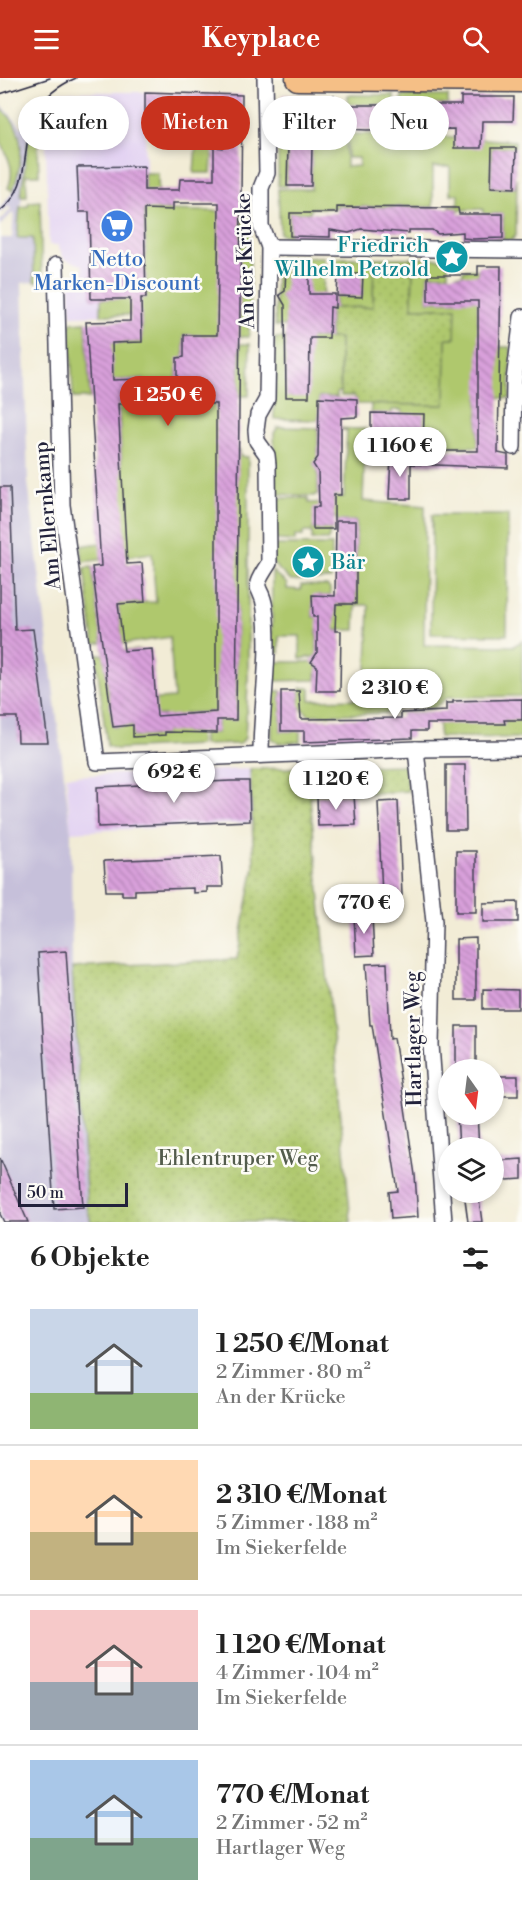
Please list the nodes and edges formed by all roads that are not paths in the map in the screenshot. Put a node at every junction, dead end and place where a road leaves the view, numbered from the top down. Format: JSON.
{"nodes":[{"id":1,"x":265,"y":78,"type":"edge"},
{"id":2,"x":298,"y":78,"type":"edge"},
{"id":3,"x":428,"y":79,"type":"edge"},
{"id":4,"x":522,"y":80,"type":"edge"},
{"id":5,"x":269,"y":247,"type":"junction"},
{"id":6,"x":522,"y":250,"type":"edge"},
{"id":7,"x":56,"y":264,"type":"dead end"},
{"id":8,"x":522,"y":317,"type":"edge"},
{"id":9,"x":513,"y":447,"type":"dead end"},
{"id":10,"x":416,"y":748,"type":"junction"},
{"id":11,"x":522,"y":748,"type":"edge"},
{"id":12,"x":261,"y":754,"type":"junction"},
{"id":13,"x":444,"y":1222,"type":"edge"}],
"edges":[{"from":1,"to":5,"type":"street","name":"An der Krücke"},
{"from":2,"to":3,"type":"main road"},
{"from":3,"to":4,"type":"main road"},
{"from":5,"to":6,"type":"street"},
{"from":5,"to":12,"type":"street","name":"An der Krücke"},
{"from":7,"to":12,"type":"street","name":"Am Ellernkamp"},
{"from":8,"to":9,"type":"street"},
{"from":10,"to":11,"type":"street"},
{"from":10,"to":12,"type":"street"},
{"from":10,"to":13,"type":"street","name":"Hartlager Weg"}]}
